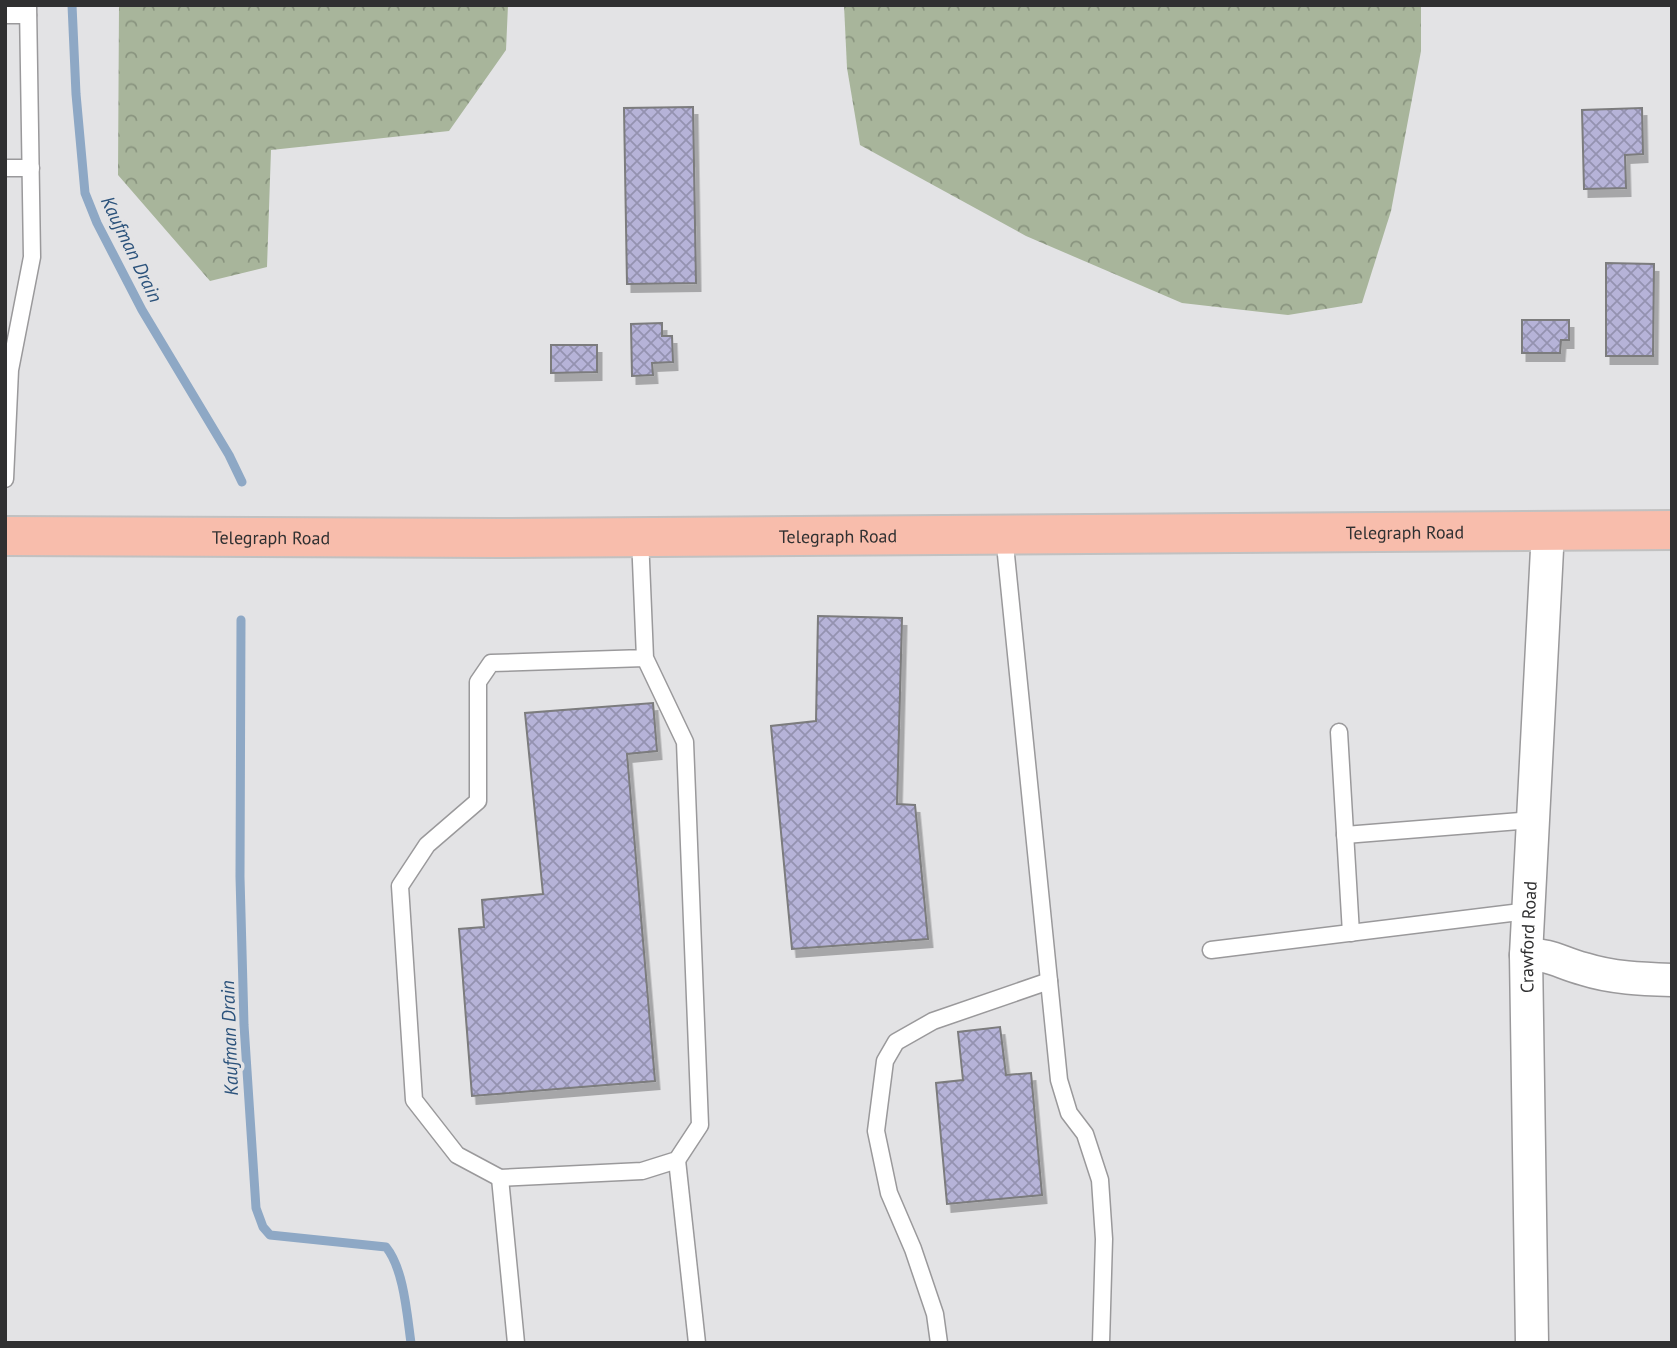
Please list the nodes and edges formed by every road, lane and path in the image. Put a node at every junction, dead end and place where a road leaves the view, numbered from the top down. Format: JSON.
{"nodes":[{"id":1,"x":28,"y":10,"type":"edge"},
{"id":2,"x":5,"y":15,"type":"edge"},
{"id":3,"x":5,"y":168,"type":"edge"},
{"id":4,"x":31,"y":168,"type":"junction"},
{"id":5,"x":5,"y":479,"type":"edge"},
{"id":6,"x":1548,"y":530,"type":"junction"},
{"id":7,"x":1672,"y":530,"type":"edge"},
{"id":8,"x":1004,"y":534,"type":"junction"},
{"id":9,"x":5,"y":536,"type":"edge"},
{"id":10,"x":640,"y":537,"type":"junction"},
{"id":11,"x":645,"y":658,"type":"junction"},
{"id":12,"x":1339,"y":732,"type":"dead end"},
{"id":13,"x":1533,"y":820,"type":"junction"},
{"id":14,"x":1345,"y":835,"type":"junction"},
{"id":15,"x":1528,"y":911,"type":"junction"},
{"id":16,"x":1351,"y":933,"type":"junction"},
{"id":17,"x":1211,"y":950,"type":"dead end"},
{"id":18,"x":1526,"y":955,"type":"junction"},
{"id":19,"x":1672,"y":980,"type":"edge"},
{"id":20,"x":1049,"y":981,"type":"junction"},
{"id":21,"x":677,"y":1160,"type":"junction"},
{"id":22,"x":500,"y":1178,"type":"junction"},
{"id":23,"x":516,"y":1343,"type":"edge"},
{"id":24,"x":697,"y":1343,"type":"edge"},
{"id":25,"x":939,"y":1343,"type":"edge"},
{"id":26,"x":1101,"y":1343,"type":"edge"},
{"id":27,"x":1532,"y":1343,"type":"edge"}],
"edges":[{"from":1,"to":2,"type":"lane"},
{"from":1,"to":4,"type":"lane"},
{"from":3,"to":4,"type":"lane"},
{"from":4,"to":5,"type":"lane"},
{"from":6,"to":7,"type":"main road","name":"Telegraph Road"},
{"from":6,"to":8,"type":"main road","name":"Telegraph Road"},
{"from":6,"to":13,"type":"street","name":"Crawford Road"},
{"from":8,"to":10,"type":"main road","name":"Telegraph Road"},
{"from":8,"to":20,"type":"lane"},
{"from":9,"to":10,"type":"main road","name":"Telegraph Road"},
{"from":10,"to":11,"type":"lane"},
{"from":11,"to":21,"type":"lane"},
{"from":11,"to":22,"type":"lane"},
{"from":12,"to":14,"type":"lane"},
{"from":13,"to":14,"type":"lane"},
{"from":13,"to":15,"type":"street","name":"Crawford Road"},
{"from":14,"to":16,"type":"lane"},
{"from":15,"to":16,"type":"lane"},
{"from":15,"to":18,"type":"street","name":"Crawford Road"},
{"from":16,"to":17,"type":"lane"},
{"from":18,"to":19,"type":"street"},
{"from":18,"to":27,"type":"street","name":"Crawford Road"},
{"from":20,"to":25,"type":"lane"},
{"from":20,"to":26,"type":"lane"},
{"from":21,"to":22,"type":"lane"},
{"from":21,"to":24,"type":"lane"},
{"from":22,"to":23,"type":"lane"}]}
